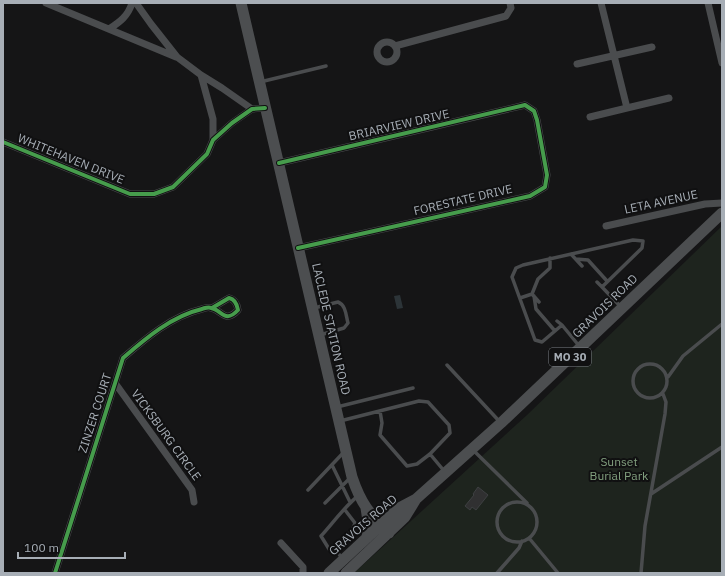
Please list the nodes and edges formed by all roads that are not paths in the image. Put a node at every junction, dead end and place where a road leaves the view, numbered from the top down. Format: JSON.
{"nodes":[{"id":1,"x":46,"y":3,"type":"edge"},
{"id":2,"x":132,"y":3,"type":"edge"},
{"id":3,"x":136,"y":3,"type":"edge"},
{"id":4,"x":241,"y":3,"type":"edge"},
{"id":5,"x":510,"y":3,"type":"edge"},
{"id":6,"x":708,"y":3,"type":"edge"},
{"id":7,"x":602,"y":7,"type":"edge"},
{"id":8,"x":109,"y":29,"type":"junction"},
{"id":9,"x":395,"y":46,"type":"dead end"},
{"id":10,"x":652,"y":47,"type":"dead end"},
{"id":11,"x":721,"y":52,"type":"edge"},
{"id":12,"x":614,"y":56,"type":"junction"},
{"id":13,"x":177,"y":57,"type":"junction"},
{"id":14,"x":722,"y":63,"type":"edge"},
{"id":15,"x":577,"y":64,"type":"dead end"},
{"id":16,"x":326,"y":66,"type":"dead end"},
{"id":17,"x":201,"y":75,"type":"junction"},
{"id":18,"x":259,"y":82,"type":"junction"},
{"id":19,"x":669,"y":98,"type":"dead end"},
{"id":20,"x":525,"y":105,"type":"joint"},
{"id":21,"x":265,"y":108,"type":"junction"},
{"id":22,"x":627,"y":108,"type":"junction"},
{"id":23,"x":252,"y":110,"type":"junction"},
{"id":24,"x":590,"y":117,"type":"dead end"},
{"id":25,"x":213,"y":140,"type":"junction"},
{"id":26,"x":3,"y":142,"type":"edge"},
{"id":27,"x":278,"y":164,"type":"junction"},
{"id":28,"x":722,"y":203,"type":"edge"},
{"id":29,"x":722,"y":213,"type":"edge"},
{"id":30,"x":606,"y":226,"type":"dead end"},
{"id":31,"x":298,"y":248,"type":"junction"},
{"id":32,"x":571,"y":254,"type":"junction"},
{"id":33,"x":550,"y":258,"type":"junction"},
{"id":34,"x":576,"y":259,"type":"junction"},
{"id":35,"x":582,"y":266,"type":"dead end"},
{"id":36,"x":607,"y":281,"type":"junction"},
{"id":37,"x":597,"y":282,"type":"dead end"},
{"id":38,"x":602,"y":287,"type":"junction"},
{"id":39,"x":533,"y":295,"type":"junction"},
{"id":40,"x":520,"y":298,"type":"junction"},
{"id":41,"x":539,"y":302,"type":"dead end"},
{"id":42,"x":212,"y":308,"type":"dead end"},
{"id":43,"x":313,"y":308,"type":"junction"},
{"id":44,"x":622,"y":308,"type":"junction"},
{"id":45,"x":557,"y":321,"type":"dead end"},
{"id":46,"x":722,"y":324,"type":"edge"},
{"id":47,"x":562,"y":325,"type":"junction"},
{"id":48,"x":555,"y":331,"type":"junction"},
{"id":49,"x":319,"y":335,"type":"junction"},
{"id":50,"x":580,"y":347,"type":"junction"},
{"id":51,"x":447,"y":365,"type":"dead end"},
{"id":52,"x":668,"y":377,"type":"junction"},
{"id":53,"x":115,"y":383,"type":"junction"},
{"id":54,"x":413,"y":388,"type":"dead end"},
{"id":55,"x":663,"y":394,"type":"junction"},
{"id":56,"x":336,"y":407,"type":"junction"},
{"id":57,"x":380,"y":411,"type":"junction"},
{"id":58,"x":340,"y":421,"type":"junction"},
{"id":59,"x":501,"y":423,"type":"junction"},
{"id":60,"x":722,"y":447,"type":"edge"},
{"id":61,"x":472,"y":449,"type":"junction"},
{"id":62,"x":346,"y":450,"type":"junction"},
{"id":63,"x":430,"y":454,"type":"junction"},
{"id":64,"x":332,"y":464,"type":"junction"},
{"id":65,"x":445,"y":473,"type":"junction"},
{"id":66,"x":352,"y":477,"type":"junction"},
{"id":67,"x":343,"y":485,"type":"junction"},
{"id":68,"x":308,"y":490,"type":"dead end"},
{"id":69,"x":651,"y":494,"type":"junction"},
{"id":70,"x":354,"y":499,"type":"junction"},
{"id":71,"x":416,"y":499,"type":"junction"},
{"id":72,"x":194,"y":502,"type":"dead end"},
{"id":73,"x":325,"y":503,"type":"dead end"},
{"id":74,"x":528,"y":504,"type":"junction"},
{"id":75,"x":366,"y":508,"type":"junction"},
{"id":76,"x":345,"y":510,"type":"junction"},
{"id":77,"x":381,"y":525,"type":"junction"},
{"id":78,"x":389,"y":533,"type":"junction"},
{"id":79,"x":367,"y":538,"type":"junction"},
{"id":80,"x":528,"y":538,"type":"junction"},
{"id":81,"x":522,"y":541,"type":"junction"},
{"id":82,"x":281,"y":543,"type":"dead end"},
{"id":83,"x":334,"y":548,"type":"junction"},
{"id":84,"x":343,"y":560,"type":"junction"},
{"id":85,"x":55,"y":573,"type":"edge"},
{"id":86,"x":303,"y":573,"type":"edge"},
{"id":87,"x":329,"y":573,"type":"edge"},
{"id":88,"x":346,"y":573,"type":"edge"},
{"id":89,"x":497,"y":573,"type":"edge"},
{"id":90,"x":558,"y":573,"type":"edge"},
{"id":91,"x":641,"y":573,"type":"edge"}],
"edges":[{"from":1,"to":8,"type":"street"},
{"from":2,"to":8,"type":"street"},
{"from":3,"to":13,"type":"street"},
{"from":4,"to":18,"type":"main road","name":"LACLEDE STATION ROAD"},
{"from":5,"to":9,"type":"street"},
{"from":6,"to":11,"type":"street"},
{"from":7,"to":12,"type":"street"},
{"from":8,"to":13,"type":"street"},
{"from":10,"to":12,"type":"street"},
{"from":11,"to":14,"type":"street"},
{"from":12,"to":15,"type":"street"},
{"from":12,"to":22,"type":"street"},
{"from":13,"to":17,"type":"street"},
{"from":16,"to":18,"type":"lane"},
{"from":17,"to":23,"type":"street"},
{"from":17,"to":25,"type":"street","name":"WHITEHAVEN DRIVE"},
{"from":18,"to":21,"type":"main road","name":"LACLEDE STATION ROAD"},
{"from":19,"to":22,"type":"street"},
{"from":20,"to":27,"type":"street","name":"BRIARVIEW DRIVE"},
{"from":20,"to":31,"type":"street","name":"FORESTATE DRIVE"},
{"from":21,"to":23,"type":"street","name":"WHITEHAVEN DRIVE"},
{"from":21,"to":27,"type":"main road","name":"LACLEDE STATION ROAD"},
{"from":22,"to":24,"type":"street"},
{"from":23,"to":25,"type":"street","name":"WHITEHAVEN DRIVE"},
{"from":25,"to":26,"type":"street","name":"WHITEHAVEN DRIVE"},
{"from":27,"to":31,"type":"main road","name":"LACLEDE STATION ROAD"},
{"from":28,"to":30,"type":"street","name":"LETA AVENUE"},
{"from":29,"to":44,"type":"main road","name":"GRAVOIS ROAD","number":"MO 30"},
{"from":31,"to":43,"type":"main road","name":"LACLEDE STATION ROAD"},
{"from":32,"to":33,"type":"lane"},
{"from":32,"to":34,"type":"lane"},
{"from":32,"to":36,"type":"lane"},
{"from":33,"to":39,"type":"lane"},
{"from":33,"to":40,"type":"lane"},
{"from":34,"to":35,"type":"lane"},
{"from":34,"to":36,"type":"lane"},
{"from":36,"to":38,"type":"lane"},
{"from":37,"to":38,"type":"lane"},
{"from":38,"to":44,"type":"lane"},
{"from":39,"to":40,"type":"lane"},
{"from":39,"to":41,"type":"lane"},
{"from":39,"to":48,"type":"lane"},
{"from":40,"to":48,"type":"lane"},
{"from":42,"to":53,"type":"street","name":"ZINZER COURT"},
{"from":43,"to":49,"type":"main road","name":"LACLEDE STATION ROAD"},
{"from":43,"to":49,"type":"lane"},
{"from":44,"to":50,"type":"main road","name":"GRAVOIS ROAD","number":"MO 30"},
{"from":45,"to":47,"type":"lane"},
{"from":46,"to":52,"type":"lane"},
{"from":47,"to":48,"type":"lane"},
{"from":47,"to":50,"type":"lane"},
{"from":49,"to":56,"type":"main road","name":"LACLEDE STATION ROAD"},
{"from":50,"to":59,"type":"main road","name":"GRAVOIS ROAD","number":"MO 30"},
{"from":51,"to":59,"type":"lane"},
{"from":52,"to":55,"type":"lane"},
{"from":52,"to":55,"type":"lane"},
{"from":53,"to":72,"type":"street","name":"VICKSBURG CIRCLE"},
{"from":53,"to":85,"type":"street","name":"ZINZER COURT"},
{"from":54,"to":56,"type":"lane"},
{"from":55,"to":69,"type":"lane"},
{"from":56,"to":58,"type":"main road","name":"LACLEDE STATION ROAD"},
{"from":57,"to":58,"type":"lane"},
{"from":57,"to":63,"type":"lane"},
{"from":57,"to":63,"type":"lane"},
{"from":58,"to":62,"type":"main road","name":"LACLEDE STATION ROAD"},
{"from":59,"to":61,"type":"main road","name":"GRAVOIS ROAD","number":"MO 30"},
{"from":60,"to":69,"type":"lane"},
{"from":61,"to":65,"type":"main road","name":"GRAVOIS ROAD","number":"MO 30"},
{"from":61,"to":74,"type":"lane"},
{"from":62,"to":64,"type":"lane"},
{"from":62,"to":66,"type":"main road","name":"LACLEDE STATION ROAD"},
{"from":63,"to":65,"type":"lane"},
{"from":64,"to":67,"type":"lane"},
{"from":64,"to":68,"type":"lane"},
{"from":65,"to":71,"type":"main road","name":"GRAVOIS ROAD","number":"MO 30"},
{"from":66,"to":67,"type":"lane"},
{"from":66,"to":70,"type":"main road","name":"LACLEDE STATION ROAD"},
{"from":67,"to":70,"type":"lane"},
{"from":67,"to":73,"type":"lane"},
{"from":69,"to":91,"type":"lane"},
{"from":70,"to":75,"type":"main road","name":"LACLEDE STATION ROAD"},
{"from":70,"to":76,"type":"lane"},
{"from":71,"to":77,"type":"main road","name":"GRAVOIS ROAD","number":"MO 30"},
{"from":71,"to":78,"type":"main road","name":"GRAVOIS ROAD","number":"MO 30"},
{"from":74,"to":80,"type":"lane"},
{"from":74,"to":81,"type":"lane"},
{"from":75,"to":77,"type":"main road","name":"LACLEDE STATION ROAD"},
{"from":75,"to":79,"type":"main road"},
{"from":76,"to":83,"type":"lane"},
{"from":76,"to":83,"type":"lane"},
{"from":77,"to":78,"type":"main road","name":"LACLEDE STATION ROAD"},
{"from":77,"to":79,"type":"main road","name":"GRAVOIS ROAD","number":"MO 30"},
{"from":78,"to":88,"type":"main road","name":"GRAVOIS ROAD","number":"MO 30"},
{"from":79,"to":84,"type":"main road","name":"GRAVOIS ROAD","number":"MO 30"},
{"from":80,"to":81,"type":"lane"},
{"from":80,"to":90,"type":"lane"},
{"from":81,"to":89,"type":"lane"},
{"from":82,"to":86,"type":"street"},
{"from":83,"to":84,"type":"lane"},
{"from":84,"to":87,"type":"main road","name":"GRAVOIS ROAD","number":"MO 30"}]}
